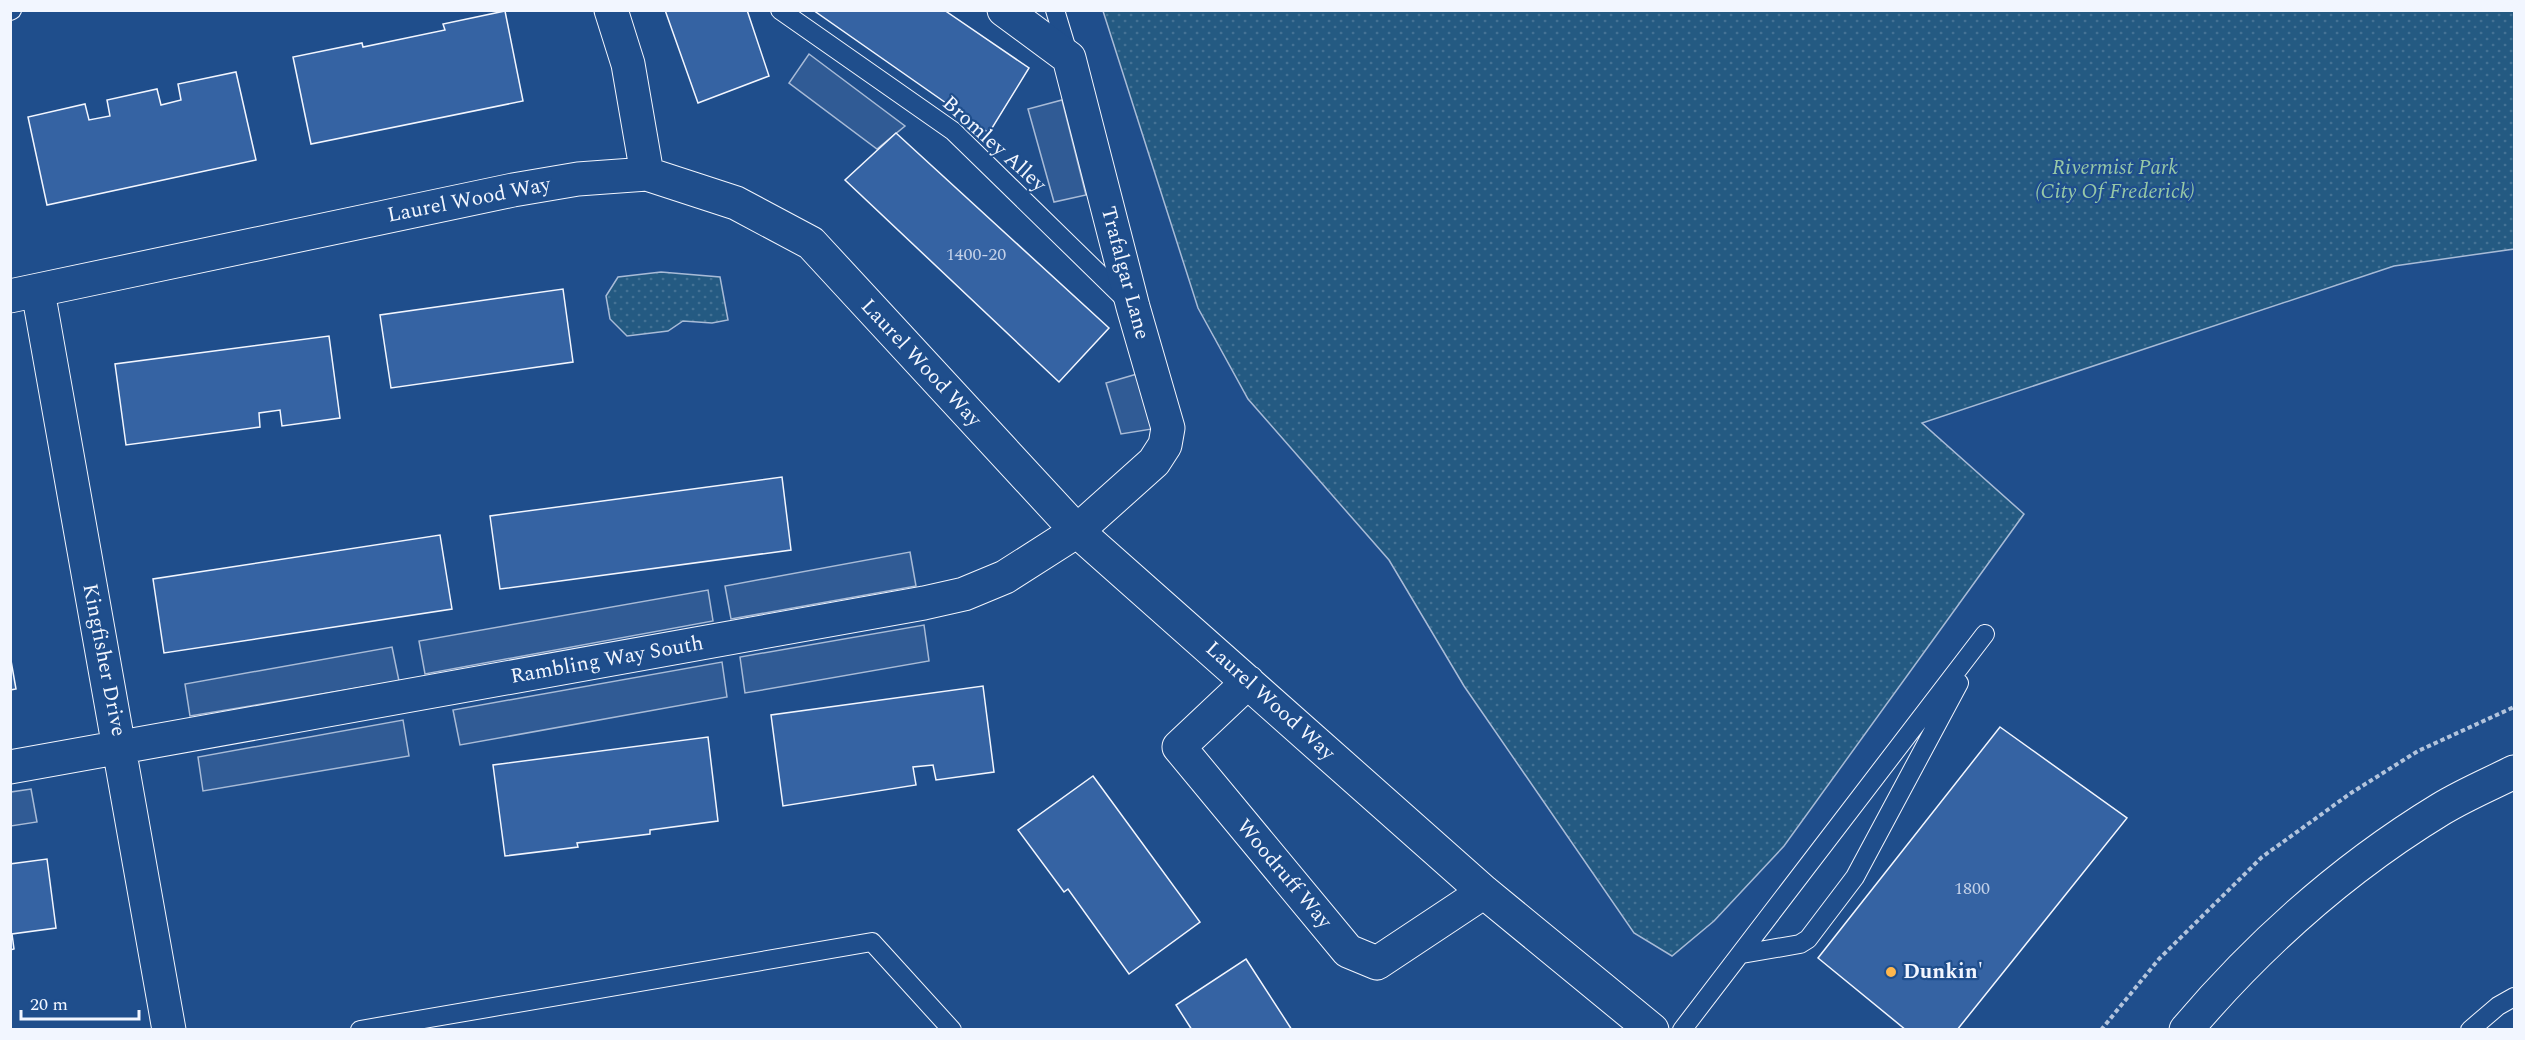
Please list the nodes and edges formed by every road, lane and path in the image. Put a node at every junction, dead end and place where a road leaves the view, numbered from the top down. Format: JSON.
{"nodes":[{"id":1,"x":611,"y":10,"type":"edge"},
{"id":2,"x":780,"y":10,"type":"edge"},
{"id":3,"x":1004,"y":10,"type":"edge"},
{"id":4,"x":1055,"y":10,"type":"edge"},
{"id":5,"x":1069,"y":58,"type":"junction"},
{"id":6,"x":647,"y":174,"type":"junction"},
{"id":7,"x":24,"y":293,"type":"edge"},
{"id":8,"x":1133,"y":307,"type":"junction"},
{"id":9,"x":1077,"y":531,"type":"junction"},
{"id":10,"x":1248,"y":682,"type":"junction"},
{"id":11,"x":2514,"y":707,"type":"edge"},
{"id":12,"x":120,"y":747,"type":"junction"},
{"id":13,"x":10,"y":767,"type":"edge"},
{"id":14,"x":2514,"y":772,"type":"edge"},
{"id":15,"x":1484,"y":892,"type":"junction"},
{"id":16,"x":1742,"y":954,"type":"junction"},
{"id":17,"x":2514,"y":997,"type":"edge"},
{"id":18,"x":169,"y":1029,"type":"edge"},
{"id":19,"x":360,"y":1029,"type":"edge"},
{"id":20,"x":952,"y":1029,"type":"edge"},
{"id":21,"x":1652,"y":1029,"type":"edge"},
{"id":22,"x":1682,"y":1029,"type":"edge"},
{"id":23,"x":2101,"y":1029,"type":"edge"},
{"id":24,"x":2186,"y":1029,"type":"edge"},
{"id":25,"x":2470,"y":1029,"type":"edge"}],
"edges":[{"from":1,"to":6,"type":"street"},
{"from":2,"to":8,"type":"lane","name":"Bromley Alley"},
{"from":3,"to":5,"type":"street"},
{"from":4,"to":5,"type":"lane"},
{"from":5,"to":8,"type":"street","name":"Trafalgar Lane"},
{"from":6,"to":7,"type":"street","name":"Laurel Wood Way"},
{"from":6,"to":9,"type":"street","name":"Laurel Wood Way"},
{"from":7,"to":12,"type":"street","name":"Kingfisher Drive"},
{"from":8,"to":9,"type":"street","name":"Trafalgar Lane"},
{"from":9,"to":10,"type":"street","name":"Laurel Wood Way"},
{"from":9,"to":12,"type":"street","name":"Rambling Way South"},
{"from":10,"to":15,"type":"street","name":"Laurel Wood Way"},
{"from":10,"to":15,"type":"street","name":"Woodruff Way"},
{"from":11,"to":23,"type":"path"},
{"from":12,"to":13,"type":"street","name":"Rambling Way South"},
{"from":12,"to":18,"type":"street","name":"Kingfisher Drive"},
{"from":14,"to":24,"type":"street"},
{"from":15,"to":21,"type":"street","name":"Laurel Wood Way"},
{"from":16,"to":16,"type":"lane"},
{"from":16,"to":22,"type":"lane"},
{"from":17,"to":25,"type":"lane"},
{"from":19,"to":20,"type":"lane"}]}
